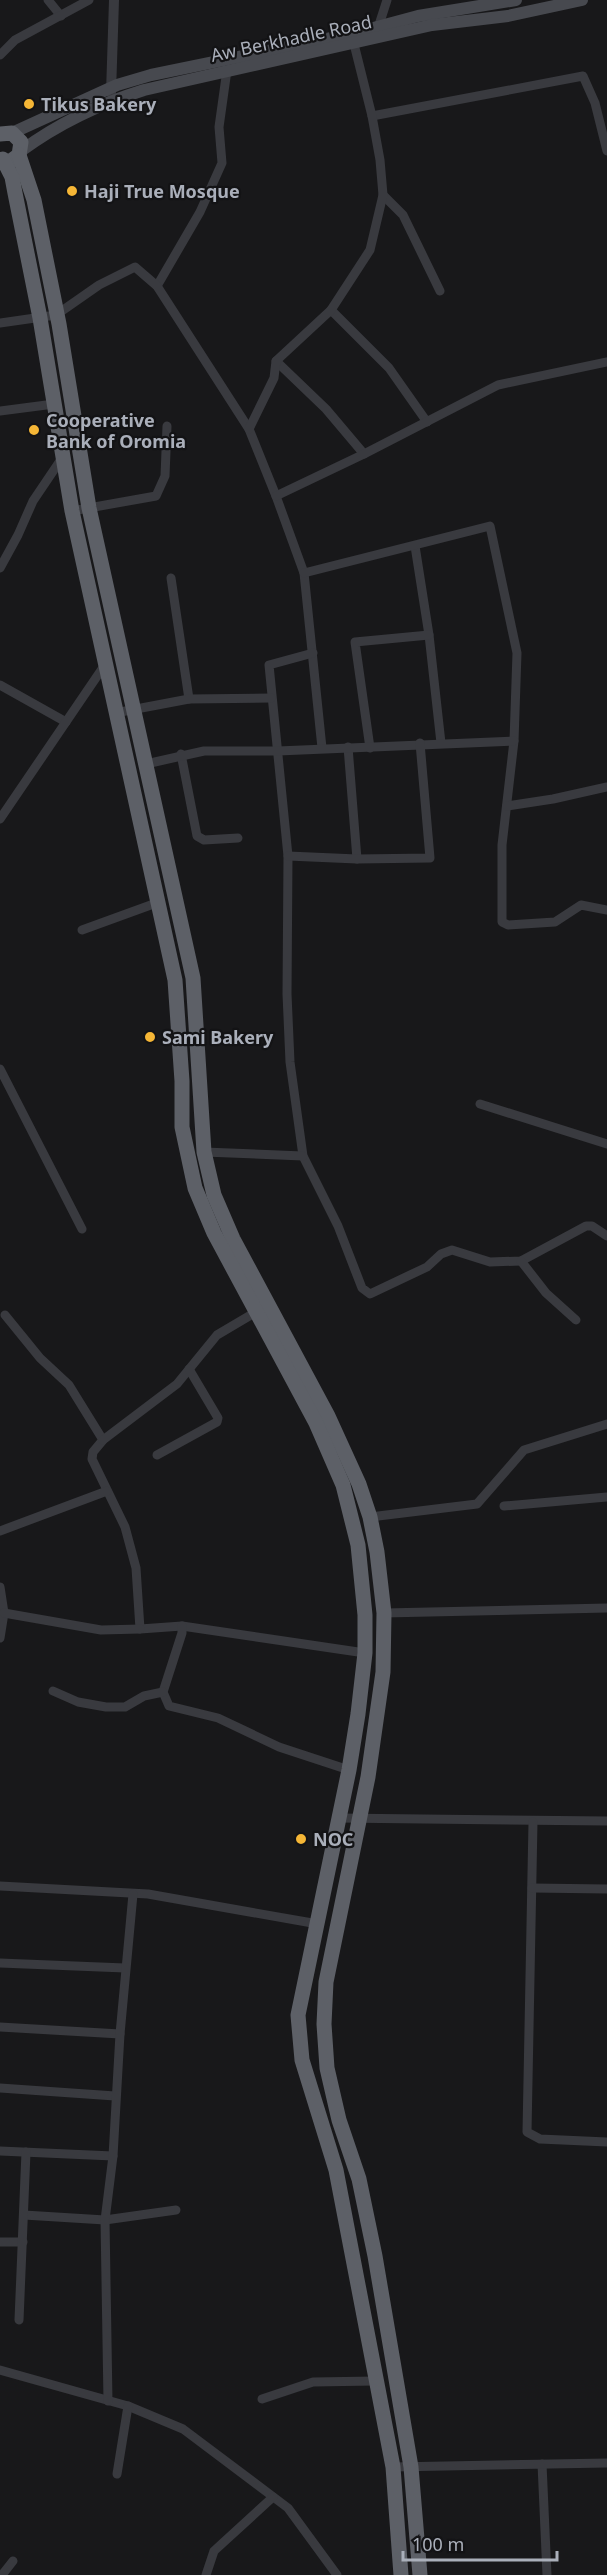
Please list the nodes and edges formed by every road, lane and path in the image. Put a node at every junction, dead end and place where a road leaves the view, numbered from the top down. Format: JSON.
{"nodes":[{"id":1,"x":48,"y":0,"type":"edge"},
{"id":2,"x":89,"y":0,"type":"edge"},
{"id":3,"x":114,"y":0,"type":"edge"},
{"id":4,"x":387,"y":0,"type":"edge"},
{"id":5,"x":516,"y":0,"type":"edge"},
{"id":6,"x":582,"y":0,"type":"edge"},
{"id":7,"x":449,"y":6,"type":"edge"},
{"id":8,"x":61,"y":16,"type":"junction"},
{"id":9,"x":379,"y":32,"type":"junction"},
{"id":10,"x":352,"y":38,"type":"junction"},
{"id":11,"x":0,"y":55,"type":"edge"},
{"id":12,"x":227,"y":70,"type":"junction"},
{"id":13,"x":111,"y":87,"type":"junction"},
{"id":14,"x":110,"y":101,"type":"junction"},
{"id":15,"x":372,"y":116,"type":"junction"},
{"id":16,"x":4,"y":132,"type":"edge"},
{"id":17,"x":607,"y":151,"type":"edge"},
{"id":18,"x":20,"y":153,"type":"junction"},
{"id":19,"x":2,"y":158,"type":"edge"},
{"id":20,"x":383,"y":195,"type":"junction"},
{"id":21,"x":157,"y":286,"type":"junction"},
{"id":22,"x":440,"y":291,"type":"dead end"},
{"id":23,"x":331,"y":310,"type":"junction"},
{"id":24,"x":56,"y":315,"type":"junction"},
{"id":25,"x":40,"y":318,"type":"junction"},
{"id":26,"x":0,"y":323,"type":"edge"},
{"id":27,"x":276,"y":361,"type":"junction"},
{"id":28,"x":607,"y":362,"type":"edge"},
{"id":29,"x":54,"y":404,"type":"junction"},
{"id":30,"x":0,"y":411,"type":"edge"},
{"id":31,"x":427,"y":422,"type":"junction"},
{"id":32,"x":166,"y":426,"type":"dead end"},
{"id":33,"x":249,"y":429,"type":"junction"},
{"id":34,"x":364,"y":454,"type":"junction"},
{"id":35,"x":63,"y":456,"type":"junction"},
{"id":36,"x":276,"y":496,"type":"junction"},
{"id":37,"x":89,"y":508,"type":"junction"},
{"id":38,"x":72,"y":511,"type":"junction"},
{"id":39,"x":415,"y":546,"type":"junction"},
{"id":40,"x":0,"y":568,"type":"edge"},
{"id":41,"x":304,"y":573,"type":"junction"},
{"id":42,"x":171,"y":578,"type":"dead end"},
{"id":43,"x":429,"y":635,"type":"junction"},
{"id":44,"x":313,"y":653,"type":"junction"},
{"id":45,"x":104,"y":666,"type":"junction"},
{"id":46,"x":0,"y":685,"type":"edge"},
{"id":47,"x":271,"y":698,"type":"junction"},
{"id":48,"x":189,"y":699,"type":"junction"},
{"id":49,"x":132,"y":711,"type":"junction"},
{"id":50,"x":115,"y":713,"type":"junction"},
{"id":51,"x":66,"y":722,"type":"junction"},
{"id":52,"x":514,"y":741,"type":"junction"},
{"id":53,"x":441,"y":743,"type":"junction"},
{"id":54,"x":420,"y":744,"type":"junction"},
{"id":55,"x":348,"y":747,"type":"junction"},
{"id":56,"x":370,"y":747,"type":"junction"},
{"id":57,"x":322,"y":748,"type":"junction"},
{"id":58,"x":278,"y":751,"type":"junction"},
{"id":59,"x":181,"y":754,"type":"junction"},
{"id":60,"x":146,"y":764,"type":"junction"},
{"id":61,"x":607,"y":787,"type":"edge"},
{"id":62,"x":507,"y":806,"type":"junction"},
{"id":63,"x":2,"y":813,"type":"edge"},
{"id":64,"x":237,"y":838,"type":"dead end"},
{"id":65,"x":288,"y":856,"type":"junction"},
{"id":66,"x":357,"y":859,"type":"junction"},
{"id":67,"x":159,"y":902,"type":"junction"},
{"id":68,"x":607,"y":910,"type":"edge"},
{"id":69,"x":82,"y":930,"type":"dead end"},
{"id":70,"x":0,"y":1069,"type":"edge"},
{"id":71,"x":480,"y":1104,"type":"dead end"},
{"id":72,"x":607,"y":1144,"type":"edge"},
{"id":73,"x":204,"y":1152,"type":"junction"},
{"id":74,"x":303,"y":1156,"type":"junction"},
{"id":75,"x":82,"y":1229,"type":"dead end"},
{"id":76,"x":607,"y":1236,"type":"edge"},
{"id":77,"x":521,"y":1261,"type":"junction"},
{"id":78,"x":256,"y":1312,"type":"junction"},
{"id":79,"x":2,"y":1315,"type":"edge"},
{"id":80,"x":576,"y":1320,"type":"dead end"},
{"id":81,"x":189,"y":1369,"type":"junction"},
{"id":82,"x":322,"y":1419,"type":"junction"},
{"id":83,"x":607,"y":1424,"type":"edge"},
{"id":84,"x":103,"y":1440,"type":"junction"},
{"id":85,"x":158,"y":1455,"type":"dead end"},
{"id":86,"x":107,"y":1491,"type":"junction"},
{"id":87,"x":607,"y":1497,"type":"edge"},
{"id":88,"x":504,"y":1506,"type":"dead end"},
{"id":89,"x":370,"y":1517,"type":"junction"},
{"id":90,"x":0,"y":1531,"type":"edge"},
{"id":91,"x":0,"y":1587,"type":"edge"},
{"id":92,"x":607,"y":1608,"type":"edge"},
{"id":93,"x":4,"y":1613,"type":"junction"},
{"id":94,"x":384,"y":1613,"type":"junction"},
{"id":95,"x":182,"y":1626,"type":"junction"},
{"id":96,"x":140,"y":1629,"type":"junction"},
{"id":97,"x":0,"y":1638,"type":"edge"},
{"id":98,"x":365,"y":1653,"type":"junction"},
{"id":99,"x":53,"y":1691,"type":"dead end"},
{"id":100,"x":163,"y":1692,"type":"junction"},
{"id":101,"x":349,"y":1770,"type":"junction"},
{"id":102,"x":337,"y":1818,"type":"junction"},
{"id":103,"x":358,"y":1818,"type":"junction"},
{"id":104,"x":607,"y":1821,"type":"edge"},
{"id":105,"x":533,"y":1822,"type":"junction"},
{"id":106,"x":0,"y":1886,"type":"edge"},
{"id":107,"x":532,"y":1887,"type":"junction"},
{"id":108,"x":607,"y":1889,"type":"edge"},
{"id":109,"x":133,"y":1894,"type":"junction"},
{"id":110,"x":318,"y":1924,"type":"junction"},
{"id":111,"x":0,"y":1963,"type":"edge"},
{"id":112,"x":125,"y":1968,"type":"junction"},
{"id":113,"x":0,"y":2027,"type":"edge"},
{"id":114,"x":120,"y":2034,"type":"junction"},
{"id":115,"x":0,"y":2088,"type":"edge"},
{"id":116,"x":115,"y":2096,"type":"junction"},
{"id":117,"x":607,"y":2142,"type":"edge"},
{"id":118,"x":0,"y":2151,"type":"edge"},
{"id":119,"x":26,"y":2152,"type":"junction"},
{"id":120,"x":113,"y":2156,"type":"junction"},
{"id":121,"x":176,"y":2210,"type":"dead end"},
{"id":122,"x":24,"y":2215,"type":"junction"},
{"id":123,"x":105,"y":2220,"type":"junction"},
{"id":124,"x":0,"y":2242,"type":"edge"},
{"id":125,"x":23,"y":2242,"type":"junction"},
{"id":126,"x":375,"y":2256,"type":"junction"},
{"id":127,"x":353,"y":2258,"type":"junction"},
{"id":128,"x":19,"y":2320,"type":"dead end"},
{"id":129,"x":0,"y":2370,"type":"edge"},
{"id":130,"x":375,"y":2381,"type":"junction"},
{"id":131,"x":262,"y":2399,"type":"dead end"},
{"id":132,"x":108,"y":2402,"type":"junction"},
{"id":133,"x":128,"y":2406,"type":"junction"},
{"id":134,"x":542,"y":2464,"type":"junction"},
{"id":135,"x":607,"y":2465,"type":"edge"},
{"id":136,"x":393,"y":2467,"type":"junction"},
{"id":137,"x":411,"y":2467,"type":"junction"},
{"id":138,"x":117,"y":2474,"type":"dead end"},
{"id":139,"x":273,"y":2497,"type":"junction"},
{"id":140,"x":13,"y":2561,"type":"dead end"},
{"id":141,"x":2,"y":2575,"type":"edge"},
{"id":142,"x":206,"y":2575,"type":"edge"},
{"id":143,"x":337,"y":2575,"type":"edge"},
{"id":144,"x":401,"y":2575,"type":"edge"},
{"id":145,"x":420,"y":2575,"type":"edge"},
{"id":146,"x":546,"y":2575,"type":"edge"}],
"edges":[{"from":1,"to":8,"type":"street"},
{"from":2,"to":8,"type":"street"},
{"from":3,"to":13,"type":"street"},
{"from":4,"to":9,"type":"street"},
{"from":5,"to":7,"type":"main road","name":"Aw Berkhadle Road"},
{"from":6,"to":9,"type":"main road","name":"Aw Berkhadle Road"},
{"from":7,"to":9,"type":"main road","name":"Aw Berkhadle Road"},
{"from":8,"to":11,"type":"street"},
{"from":9,"to":10,"type":"main road","name":"Aw Berkhadle Road"},
{"from":10,"to":12,"type":"main road","name":"Aw Berkhadle Road"},
{"from":10,"to":13,"type":"main road","name":"Aw Berkhadle Road"},
{"from":10,"to":15,"type":"street"},
{"from":12,"to":14,"type":"main road","name":"Aw Berkhadle Road"},
{"from":12,"to":21,"type":"street"},
{"from":13,"to":14,"type":"street"},
{"from":13,"to":16,"type":"main road","name":"Aw Berkhadle Road"},
{"from":14,"to":18,"type":"main road","name":"Aw Berkhadle Road"},
{"from":15,"to":17,"type":"street"},
{"from":15,"to":20,"type":"street"},
{"from":16,"to":18,"type":"highway"},
{"from":18,"to":19,"type":"highway"},
{"from":18,"to":24,"type":"highway"},
{"from":19,"to":25,"type":"highway"},
{"from":20,"to":22,"type":"street"},
{"from":20,"to":23,"type":"street"},
{"from":21,"to":24,"type":"street"},
{"from":21,"to":33,"type":"street"},
{"from":23,"to":27,"type":"street"},
{"from":23,"to":31,"type":"street"},
{"from":24,"to":25,"type":"street"},
{"from":24,"to":37,"type":"highway"},
{"from":25,"to":26,"type":"street"},
{"from":25,"to":29,"type":"highway"},
{"from":27,"to":33,"type":"street"},
{"from":27,"to":34,"type":"street"},
{"from":28,"to":31,"type":"street"},
{"from":29,"to":30,"type":"street"},
{"from":29,"to":35,"type":"highway"},
{"from":31,"to":34,"type":"street"},
{"from":32,"to":37,"type":"street"},
{"from":33,"to":36,"type":"street"},
{"from":34,"to":36,"type":"street"},
{"from":35,"to":38,"type":"highway"},
{"from":35,"to":40,"type":"street"},
{"from":36,"to":41,"type":"street"},
{"from":37,"to":38,"type":"street"},
{"from":37,"to":49,"type":"highway"},
{"from":38,"to":45,"type":"highway"},
{"from":39,"to":41,"type":"street"},
{"from":39,"to":43,"type":"street"},
{"from":39,"to":52,"type":"street"},
{"from":41,"to":44,"type":"street"},
{"from":42,"to":48,"type":"street"},
{"from":43,"to":53,"type":"street"},
{"from":43,"to":56,"type":"street"},
{"from":44,"to":47,"type":"street"},
{"from":44,"to":57,"type":"street"},
{"from":45,"to":50,"type":"highway"},
{"from":45,"to":51,"type":"street"},
{"from":46,"to":51,"type":"street"},
{"from":47,"to":48,"type":"street"},
{"from":47,"to":58,"type":"street"},
{"from":48,"to":49,"type":"street"},
{"from":49,"to":50,"type":"street"},
{"from":49,"to":60,"type":"highway"},
{"from":50,"to":67,"type":"highway"},
{"from":51,"to":63,"type":"street"},
{"from":52,"to":53,"type":"street"},
{"from":52,"to":62,"type":"street"},
{"from":53,"to":54,"type":"street"},
{"from":54,"to":56,"type":"street"},
{"from":54,"to":66,"type":"street"},
{"from":55,"to":56,"type":"street"},
{"from":55,"to":57,"type":"street"},
{"from":55,"to":66,"type":"street"},
{"from":57,"to":58,"type":"street"},
{"from":58,"to":59,"type":"street"},
{"from":58,"to":65,"type":"street"},
{"from":59,"to":60,"type":"street"},
{"from":59,"to":64,"type":"street"},
{"from":60,"to":73,"type":"highway"},
{"from":61,"to":62,"type":"street"},
{"from":62,"to":68,"type":"street"},
{"from":65,"to":66,"type":"street"},
{"from":65,"to":74,"type":"street"},
{"from":67,"to":69,"type":"street"},
{"from":67,"to":78,"type":"highway"},
{"from":70,"to":75,"type":"street"},
{"from":71,"to":72,"type":"street"},
{"from":73,"to":74,"type":"street"},
{"from":73,"to":82,"type":"highway"},
{"from":74,"to":77,"type":"street"},
{"from":76,"to":77,"type":"street"},
{"from":77,"to":80,"type":"street"},
{"from":78,"to":81,"type":"street"},
{"from":78,"to":82,"type":"highway"},
{"from":79,"to":84,"type":"street"},
{"from":81,"to":84,"type":"street"},
{"from":81,"to":85,"type":"street"},
{"from":82,"to":89,"type":"highway"},
{"from":82,"to":98,"type":"highway"},
{"from":83,"to":89,"type":"street"},
{"from":84,"to":86,"type":"street"},
{"from":86,"to":90,"type":"street"},
{"from":86,"to":96,"type":"street"},
{"from":87,"to":88,"type":"street"},
{"from":89,"to":94,"type":"highway"},
{"from":91,"to":93,"type":"street"},
{"from":92,"to":94,"type":"street"},
{"from":93,"to":96,"type":"street"},
{"from":93,"to":97,"type":"street"},
{"from":94,"to":103,"type":"highway"},
{"from":95,"to":96,"type":"street"},
{"from":95,"to":98,"type":"street"},
{"from":95,"to":100,"type":"street"},
{"from":98,"to":101,"type":"highway"},
{"from":99,"to":100,"type":"street"},
{"from":100,"to":101,"type":"street"},
{"from":101,"to":102,"type":"highway"},
{"from":102,"to":103,"type":"street"},
{"from":102,"to":110,"type":"highway"},
{"from":103,"to":105,"type":"street"},
{"from":103,"to":126,"type":"highway"},
{"from":104,"to":105,"type":"street"},
{"from":105,"to":107,"type":"street"},
{"from":106,"to":109,"type":"street"},
{"from":107,"to":108,"type":"street"},
{"from":107,"to":117,"type":"street"},
{"from":109,"to":110,"type":"street"},
{"from":109,"to":112,"type":"street"},
{"from":110,"to":127,"type":"highway"},
{"from":111,"to":112,"type":"street"},
{"from":112,"to":114,"type":"street"},
{"from":113,"to":114,"type":"street"},
{"from":114,"to":116,"type":"street"},
{"from":115,"to":116,"type":"street"},
{"from":116,"to":120,"type":"street"},
{"from":118,"to":119,"type":"street"},
{"from":119,"to":120,"type":"street"},
{"from":119,"to":122,"type":"street"},
{"from":120,"to":123,"type":"street"},
{"from":121,"to":123,"type":"street"},
{"from":122,"to":123,"type":"street"},
{"from":122,"to":125,"type":"street"},
{"from":123,"to":132,"type":"street"},
{"from":124,"to":125,"type":"street"},
{"from":125,"to":128,"type":"street"},
{"from":126,"to":127,"type":"street"},
{"from":126,"to":137,"type":"highway"},
{"from":127,"to":130,"type":"highway"},
{"from":129,"to":132,"type":"street"},
{"from":130,"to":131,"type":"street"},
{"from":130,"to":136,"type":"highway"},
{"from":132,"to":133,"type":"street"},
{"from":133,"to":138,"type":"street"},
{"from":133,"to":139,"type":"street"},
{"from":134,"to":135,"type":"street"},
{"from":134,"to":137,"type":"street"},
{"from":134,"to":146,"type":"street"},
{"from":136,"to":137,"type":"street"},
{"from":136,"to":144,"type":"highway"},
{"from":137,"to":145,"type":"highway"},
{"from":139,"to":142,"type":"street"},
{"from":139,"to":143,"type":"street"},
{"from":140,"to":141,"type":"street"}]}
